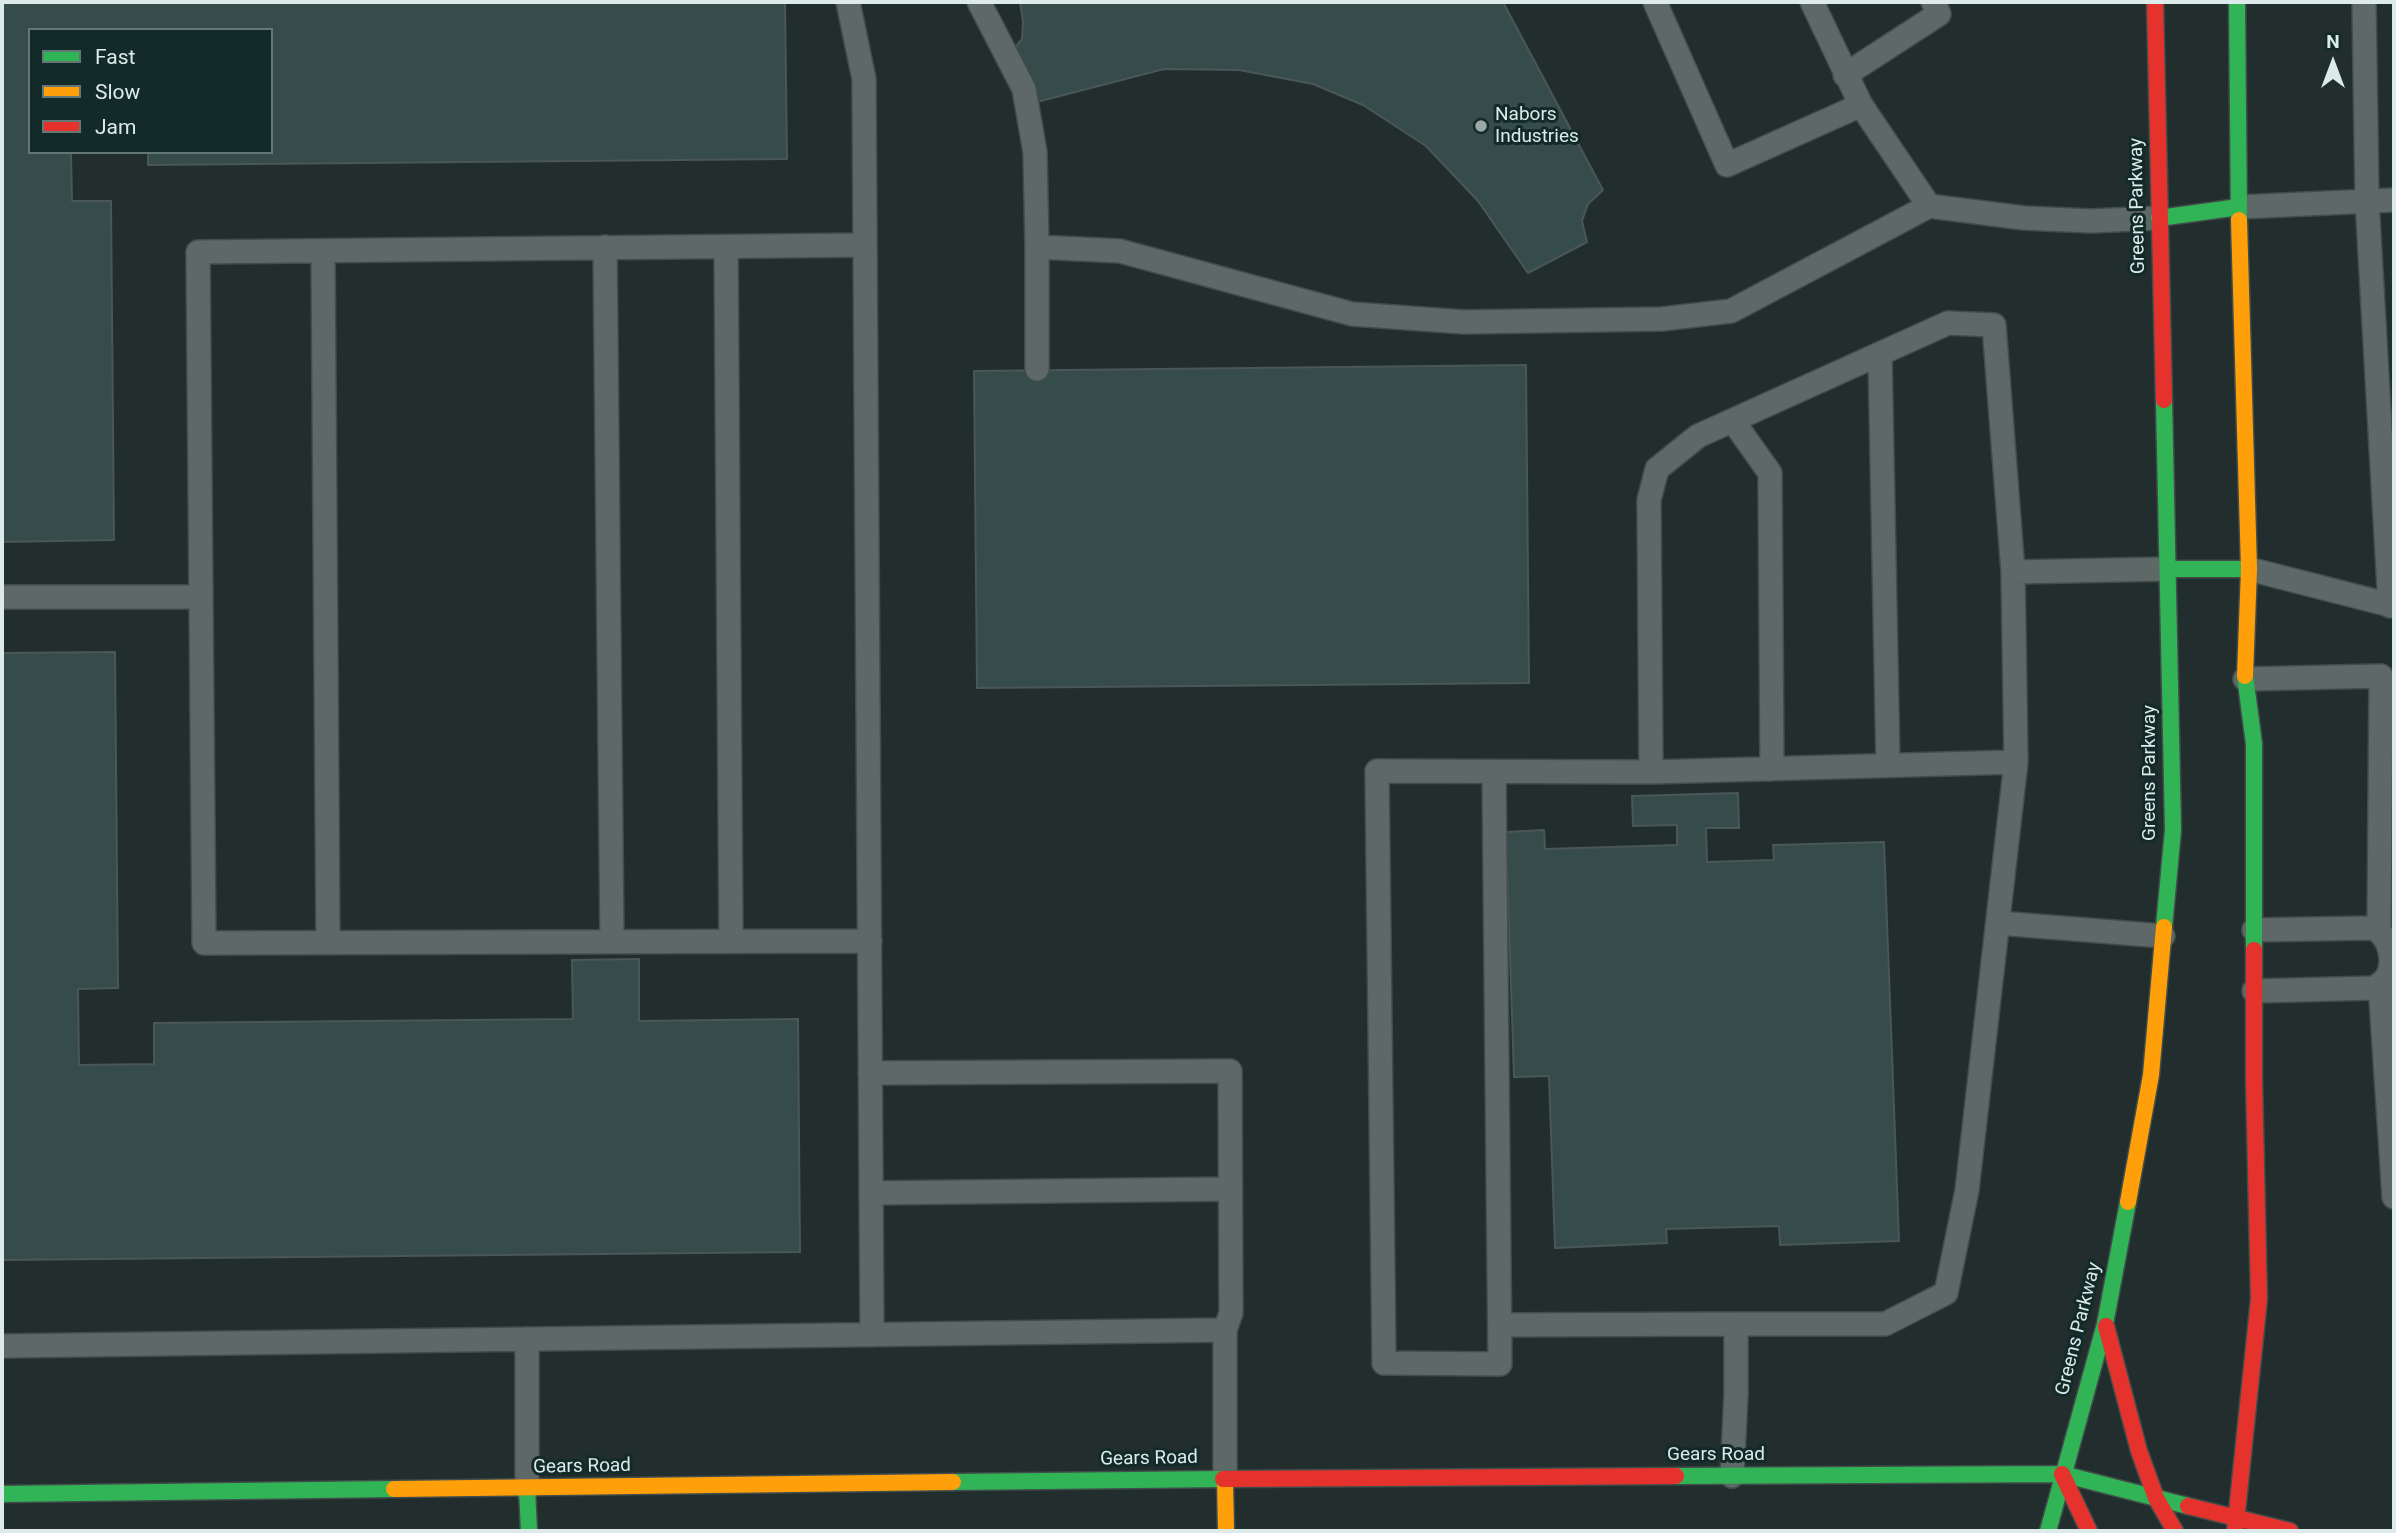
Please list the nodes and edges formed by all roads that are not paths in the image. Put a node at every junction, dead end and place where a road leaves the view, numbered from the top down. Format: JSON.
{"nodes":[{"id":1,"x":848,"y":2,"type":"edge"},
{"id":2,"x":979,"y":2,"type":"edge"},
{"id":3,"x":1656,"y":2,"type":"edge"},
{"id":4,"x":1812,"y":2,"type":"edge"},
{"id":5,"x":1933,"y":2,"type":"edge"},
{"id":6,"x":2155,"y":2,"type":"edge"},
{"id":7,"x":2237,"y":2,"type":"edge"},
{"id":8,"x":2364,"y":2,"type":"edge"},
{"id":9,"x":1845,"y":75,"type":"junction"},
{"id":10,"x":1861,"y":105,"type":"junction"},
{"id":11,"x":2367,"y":200,"type":"junction"},
{"id":12,"x":2394,"y":200,"type":"edge"},
{"id":13,"x":1928,"y":206,"type":"junction"},
{"id":14,"x":2239,"y":207,"type":"junction"},
{"id":15,"x":2159,"y":218,"type":"junction"},
{"id":16,"x":865,"y":245,"type":"junction"},
{"id":17,"x":605,"y":247,"type":"junction"},
{"id":18,"x":726,"y":247,"type":"junction"},
{"id":19,"x":1037,"y":247,"type":"junction"},
{"id":20,"x":323,"y":251,"type":"junction"},
{"id":21,"x":1880,"y":354,"type":"junction"},
{"id":22,"x":1037,"y":369,"type":"dead end"},
{"id":23,"x":1733,"y":421,"type":"junction"},
{"id":24,"x":2168,"y":569,"type":"junction"},
{"id":25,"x":2249,"y":569,"type":"junction"},
{"id":26,"x":2013,"y":572,"type":"junction"},
{"id":27,"x":2,"y":597,"type":"edge"},
{"id":28,"x":201,"y":597,"type":"junction"},
{"id":29,"x":2392,"y":606,"type":"edge"},
{"id":30,"x":2245,"y":679,"type":"junction"},
{"id":31,"x":2016,"y":762,"type":"junction"},
{"id":32,"x":1888,"y":765,"type":"junction"},
{"id":33,"x":1772,"y":769,"type":"junction"},
{"id":34,"x":1494,"y":772,"type":"junction"},
{"id":35,"x":1651,"y":772,"type":"junction"},
{"id":36,"x":1998,"y":923,"type":"junction"},
{"id":37,"x":2254,"y":930,"type":"junction"},
{"id":38,"x":2379,"y":930,"type":"junction"},
{"id":39,"x":2163,"y":936,"type":"junction"},
{"id":40,"x":731,"y":941,"type":"junction"},
{"id":41,"x":870,"y":941,"type":"junction"},
{"id":42,"x":612,"y":942,"type":"junction"},
{"id":43,"x":328,"y":943,"type":"junction"},
{"id":44,"x":2380,"y":984,"type":"junction"},
{"id":45,"x":2254,"y":991,"type":"junction"},
{"id":46,"x":870,"y":1073,"type":"junction"},
{"id":47,"x":2391,"y":1093,"type":"edge"},
{"id":48,"x":1230,"y":1189,"type":"junction"},
{"id":49,"x":871,"y":1193,"type":"junction"},
{"id":50,"x":2394,"y":1196,"type":"edge"},
{"id":51,"x":1736,"y":1324,"type":"junction"},
{"id":52,"x":2105,"y":1324,"type":"junction"},
{"id":53,"x":1500,"y":1325,"type":"junction"},
{"id":54,"x":1225,"y":1330,"type":"junction"},
{"id":55,"x":872,"y":1335,"type":"junction"},
{"id":56,"x":527,"y":1339,"type":"junction"},
{"id":57,"x":2,"y":1346,"type":"edge"},
{"id":58,"x":2062,"y":1474,"type":"junction"},
{"id":59,"x":1732,"y":1476,"type":"junction"},
{"id":60,"x":1225,"y":1479,"type":"junction"},
{"id":61,"x":527,"y":1489,"type":"junction"},
{"id":62,"x":2,"y":1494,"type":"edge"},
{"id":63,"x":2156,"y":1498,"type":"junction"},
{"id":64,"x":2236,"y":1525,"type":"edge"},
{"id":65,"x":529,"y":1531,"type":"edge"},
{"id":66,"x":1226,"y":1531,"type":"edge"},
{"id":67,"x":2048,"y":1531,"type":"edge"},
{"id":68,"x":2089,"y":1531,"type":"edge"},
{"id":69,"x":2175,"y":1531,"type":"edge"},
{"id":70,"x":2290,"y":1531,"type":"edge"}],
"edges":[{"from":1,"to":16,"type":"lane"},
{"from":2,"to":19,"type":"lane"},
{"from":3,"to":10,"type":"lane"},
{"from":4,"to":9,"type":"lane"},
{"from":5,"to":9,"type":"lane"},
{"from":6,"to":15,"type":"street","name":"Greens Parkway"},
{"from":7,"to":14,"type":"street"},
{"from":8,"to":11,"type":"lane"},
{"from":9,"to":10,"type":"lane"},
{"from":10,"to":13,"type":"lane"},
{"from":11,"to":12,"type":"lane"},
{"from":11,"to":14,"type":"lane"},
{"from":11,"to":29,"type":"lane"},
{"from":13,"to":15,"type":"lane"},
{"from":13,"to":19,"type":"lane"},
{"from":14,"to":15,"type":"street"},
{"from":14,"to":25,"type":"street"},
{"from":15,"to":24,"type":"street","name":"Greens Parkway"},
{"from":16,"to":18,"type":"lane"},
{"from":16,"to":41,"type":"lane"},
{"from":17,"to":18,"type":"lane"},
{"from":17,"to":20,"type":"lane"},
{"from":17,"to":42,"type":"lane"},
{"from":18,"to":40,"type":"lane"},
{"from":19,"to":22,"type":"lane"},
{"from":20,"to":28,"type":"lane"},
{"from":20,"to":43,"type":"lane"},
{"from":21,"to":23,"type":"lane"},
{"from":21,"to":26,"type":"lane"},
{"from":21,"to":32,"type":"lane"},
{"from":23,"to":33,"type":"lane"},
{"from":23,"to":35,"type":"lane"},
{"from":24,"to":25,"type":"street"},
{"from":24,"to":26,"type":"lane"},
{"from":24,"to":39,"type":"street","name":"Greens Parkway"},
{"from":25,"to":29,"type":"lane"},
{"from":25,"to":30,"type":"street"},
{"from":26,"to":31,"type":"lane"},
{"from":27,"to":28,"type":"lane"},
{"from":28,"to":43,"type":"lane"},
{"from":30,"to":37,"type":"street"},
{"from":30,"to":38,"type":"lane"},
{"from":31,"to":32,"type":"lane"},
{"from":31,"to":36,"type":"lane"},
{"from":32,"to":33,"type":"lane"},
{"from":33,"to":35,"type":"lane"},
{"from":34,"to":35,"type":"lane"},
{"from":34,"to":53,"type":"lane"},
{"from":34,"to":53,"type":"lane"},
{"from":36,"to":39,"type":"lane"},
{"from":36,"to":51,"type":"lane"},
{"from":37,"to":38,"type":"lane"},
{"from":37,"to":45,"type":"street"},
{"from":38,"to":44,"type":"lane"},
{"from":39,"to":52,"type":"street","name":"Greens Parkway"},
{"from":40,"to":41,"type":"lane"},
{"from":40,"to":42,"type":"lane"},
{"from":41,"to":46,"type":"lane"},
{"from":42,"to":43,"type":"lane"},
{"from":44,"to":45,"type":"lane"},
{"from":44,"to":47,"type":"lane"},
{"from":45,"to":64,"type":"street"},
{"from":46,"to":48,"type":"lane"},
{"from":46,"to":49,"type":"lane"},
{"from":47,"to":50,"type":"lane"},
{"from":48,"to":49,"type":"lane"},
{"from":48,"to":54,"type":"lane"},
{"from":49,"to":55,"type":"lane"},
{"from":51,"to":53,"type":"lane"},
{"from":51,"to":59,"type":"lane"},
{"from":52,"to":58,"type":"street","name":"Greens Parkway"},
{"from":52,"to":63,"type":"street"},
{"from":54,"to":55,"type":"lane"},
{"from":54,"to":60,"type":"lane"},
{"from":55,"to":56,"type":"lane"},
{"from":56,"to":57,"type":"lane"},
{"from":56,"to":61,"type":"lane"},
{"from":58,"to":59,"type":"street","name":"Gears Road"},
{"from":58,"to":63,"type":"street","name":"Gears Road"},
{"from":58,"to":67,"type":"street","name":"Greens Parkway"},
{"from":58,"to":68,"type":"street"},
{"from":59,"to":60,"type":"street","name":"Gears Road"},
{"from":60,"to":61,"type":"street","name":"Gears Road"},
{"from":60,"to":66,"type":"street"},
{"from":61,"to":62,"type":"street","name":"Gears Road"},
{"from":61,"to":65,"type":"street"},
{"from":63,"to":64,"type":"street","name":"Gears Road"},
{"from":63,"to":69,"type":"street"},
{"from":64,"to":70,"type":"street","name":"Gears Road"}]}
